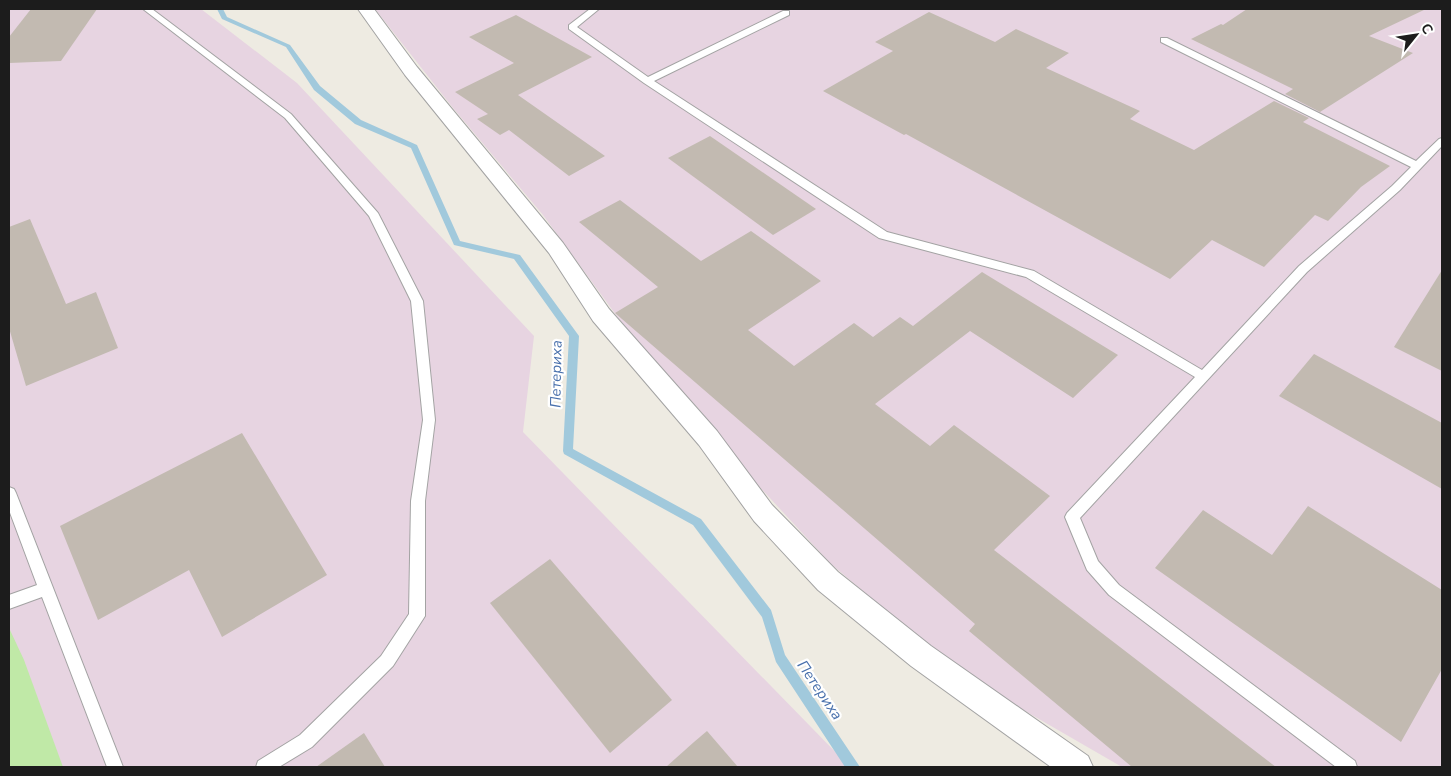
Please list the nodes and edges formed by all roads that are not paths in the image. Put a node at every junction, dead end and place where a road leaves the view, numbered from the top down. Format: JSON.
{"nodes":[{"id":1,"x":147,"y":9,"type":"edge"},
{"id":2,"x":366,"y":9,"type":"edge"},
{"id":3,"x":595,"y":9,"type":"edge"},
{"id":4,"x":786,"y":13,"type":"dead end"},
{"id":5,"x":1164,"y":40,"type":"dead end"},
{"id":6,"x":646,"y":81,"type":"junction"},
{"id":7,"x":1442,"y":142,"type":"edge"},
{"id":8,"x":1418,"y":166,"type":"junction"},
{"id":9,"x":1203,"y":376,"type":"junction"},
{"id":10,"x":9,"y":493,"type":"edge"},
{"id":11,"x":46,"y":589,"type":"junction"},
{"id":12,"x":9,"y":602,"type":"edge"},
{"id":13,"x":115,"y":767,"type":"edge"},
{"id":14,"x":264,"y":767,"type":"edge"},
{"id":15,"x":1077,"y":767,"type":"edge"},
{"id":16,"x":1349,"y":767,"type":"edge"}],
"edges":[{"from":1,"to":14,"type":"lane"},
{"from":2,"to":15,"type":"street"},
{"from":3,"to":6,"type":"lane"},
{"from":4,"to":6,"type":"lane"},
{"from":5,"to":8,"type":"lane"},
{"from":6,"to":9,"type":"lane"},
{"from":7,"to":8,"type":"lane"},
{"from":8,"to":9,"type":"lane"},
{"from":9,"to":16,"type":"lane"},
{"from":10,"to":11,"type":"lane"},
{"from":11,"to":12,"type":"lane"},
{"from":11,"to":13,"type":"lane"}]}
